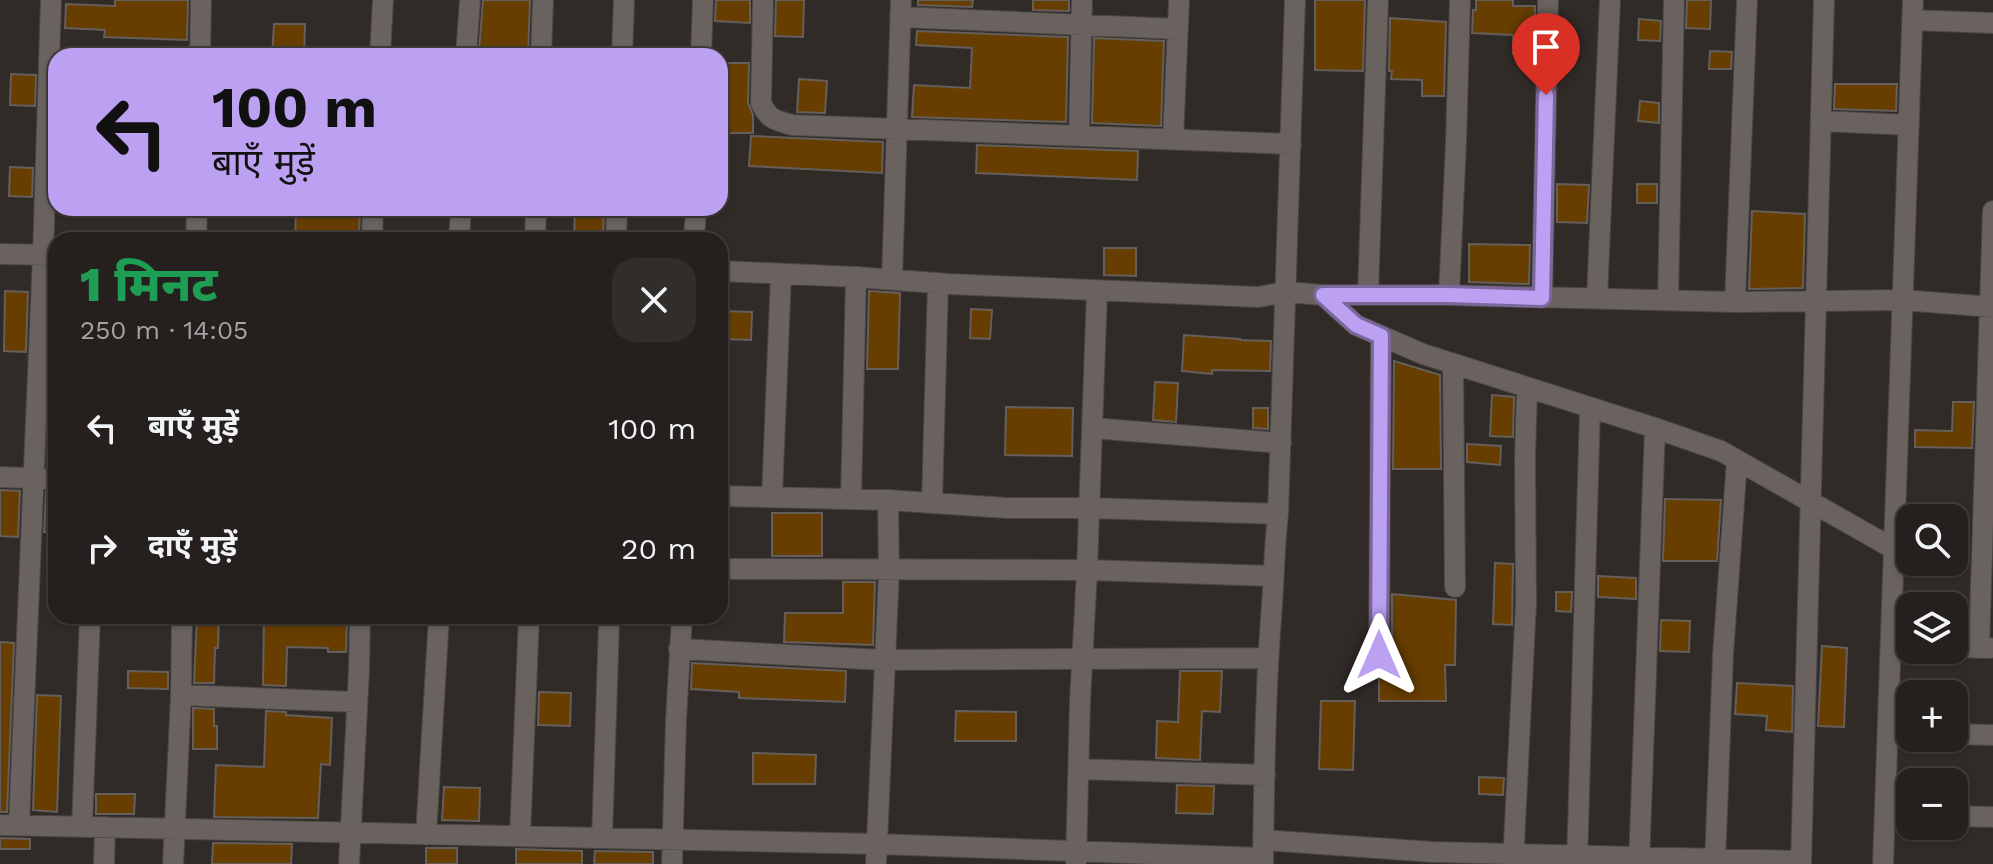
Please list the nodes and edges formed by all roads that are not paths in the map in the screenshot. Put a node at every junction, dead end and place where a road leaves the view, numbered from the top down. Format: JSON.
{"nodes":[{"id":1,"x":51,"y":0,"type":"edge"},
{"id":2,"x":201,"y":0,"type":"edge"},
{"id":3,"x":383,"y":0,"type":"edge"},
{"id":4,"x":470,"y":0,"type":"edge"},
{"id":5,"x":543,"y":0,"type":"edge"},
{"id":6,"x":624,"y":0,"type":"edge"},
{"id":7,"x":703,"y":0,"type":"edge"},
{"id":8,"x":763,"y":0,"type":"edge"},
{"id":9,"x":1082,"y":0,"type":"edge"},
{"id":10,"x":1179,"y":0,"type":"edge"},
{"id":11,"x":1295,"y":0,"type":"edge"},
{"id":12,"x":1378,"y":0,"type":"edge"},
{"id":13,"x":1460,"y":0,"type":"edge"},
{"id":14,"x":1548,"y":0,"type":"edge"},
{"id":15,"x":1610,"y":0,"type":"edge"},
{"id":16,"x":1674,"y":0,"type":"edge"},
{"id":17,"x":1747,"y":0,"type":"edge"},
{"id":18,"x":1824,"y":0,"type":"edge"},
{"id":19,"x":901,"y":8,"type":"edge"},
{"id":20,"x":1912,"y":10,"type":"edge"},
{"id":21,"x":1993,"y":23,"type":"edge"},
{"id":22,"x":1081,"y":24,"type":"junction"},
{"id":23,"x":1178,"y":29,"type":"junction"},
{"id":24,"x":51,"y":48,"type":"edge"},
{"id":25,"x":200,"y":48,"type":"edge"},
{"id":26,"x":380,"y":48,"type":"edge"},
{"id":27,"x":467,"y":48,"type":"edge"},
{"id":28,"x":541,"y":48,"type":"edge"},
{"id":29,"x":622,"y":48,"type":"edge"},
{"id":30,"x":701,"y":48,"type":"edge"},
{"id":31,"x":1821,"y":121,"type":"junction"},
{"id":32,"x":1909,"y":125,"type":"junction"},
{"id":33,"x":897,"y":130,"type":"junction"},
{"id":34,"x":1079,"y":136,"type":"junction"},
{"id":35,"x":1173,"y":139,"type":"junction"},
{"id":36,"x":1291,"y":144,"type":"junction"},
{"id":37,"x":1993,"y":211,"type":"edge"},
{"id":38,"x":0,"y":254,"type":"edge"},
{"id":39,"x":48,"y":255,"type":"edge"},
{"id":40,"x":728,"y":271,"type":"edge"},
{"id":41,"x":781,"y":274,"type":"junction"},
{"id":42,"x":856,"y":277,"type":"junction"},
{"id":43,"x":892,"y":279,"type":"junction"},
{"id":44,"x":48,"y":281,"type":"edge"},
{"id":45,"x":938,"y":283,"type":"junction"},
{"id":46,"x":1097,"y":291,"type":"junction"},
{"id":47,"x":1286,"y":292,"type":"junction"},
{"id":48,"x":1368,"y":294,"type":"junction"},
{"id":49,"x":1323,"y":295,"type":"junction"},
{"id":50,"x":1449,"y":295,"type":"junction"},
{"id":51,"x":1597,"y":297,"type":"junction"},
{"id":52,"x":1542,"y":298,"type":"junction"},
{"id":53,"x":1668,"y":300,"type":"junction"},
{"id":54,"x":1902,"y":300,"type":"junction"},
{"id":55,"x":1815,"y":301,"type":"junction"},
{"id":56,"x":1735,"y":302,"type":"junction"},
{"id":57,"x":1992,"y":307,"type":"edge"},
{"id":58,"x":1381,"y":336,"type":"junction"},
{"id":59,"x":1453,"y":364,"type":"junction"},
{"id":60,"x":1527,"y":388,"type":"junction"},
{"id":61,"x":1590,"y":408,"type":"junction"},
{"id":62,"x":1092,"y":428,"type":"junction"},
{"id":63,"x":1655,"y":428,"type":"junction"},
{"id":64,"x":1281,"y":443,"type":"junction"},
{"id":65,"x":1737,"y":460,"type":"junction"},
{"id":66,"x":0,"y":477,"type":"edge"},
{"id":67,"x":33,"y":479,"type":"junction"},
{"id":68,"x":48,"y":479,"type":"edge"},
{"id":69,"x":728,"y":496,"type":"edge"},
{"id":70,"x":772,"y":497,"type":"junction"},
{"id":71,"x":851,"y":499,"type":"junction"},
{"id":72,"x":888,"y":500,"type":"junction"},
{"id":73,"x":1811,"y":502,"type":"junction"},
{"id":74,"x":932,"y":503,"type":"junction"},
{"id":75,"x":1088,"y":508,"type":"junction"},
{"id":76,"x":1278,"y":514,"type":"junction"},
{"id":77,"x":1894,"y":549,"type":"junction"},
{"id":78,"x":728,"y":569,"type":"edge"},
{"id":79,"x":1087,"y":570,"type":"junction"},
{"id":80,"x":889,"y":571,"type":"junction"},
{"id":81,"x":1273,"y":576,"type":"junction"},
{"id":82,"x":1455,"y":587,"type":"dead end"},
{"id":83,"x":1897,"y":592,"type":"edge"},
{"id":84,"x":90,"y":624,"type":"edge"},
{"id":85,"x":182,"y":624,"type":"edge"},
{"id":86,"x":360,"y":624,"type":"edge"},
{"id":87,"x":439,"y":624,"type":"edge"},
{"id":88,"x":529,"y":624,"type":"edge"},
{"id":89,"x":609,"y":624,"type":"edge"},
{"id":90,"x":681,"y":624,"type":"edge"},
{"id":91,"x":1986,"y":648,"type":"edge"},
{"id":92,"x":679,"y":649,"type":"junction"},
{"id":93,"x":1379,"y":655,"type":"dead end"},
{"id":94,"x":1267,"y":658,"type":"junction"},
{"id":95,"x":1082,"y":659,"type":"junction"},
{"id":96,"x":884,"y":660,"type":"junction"},
{"id":97,"x":1898,"y":664,"type":"edge"},
{"id":98,"x":181,"y":695,"type":"junction"},
{"id":99,"x":357,"y":702,"type":"junction"},
{"id":100,"x":1888,"y":732,"type":"junction"},
{"id":101,"x":1896,"y":732,"type":"edge"},
{"id":102,"x":1968,"y":734,"type":"edge"},
{"id":103,"x":1993,"y":735,"type":"edge"},
{"id":104,"x":1079,"y":769,"type":"junction"},
{"id":105,"x":1265,"y":775,"type":"junction"},
{"id":106,"x":1885,"y":814,"type":"junction"},
{"id":107,"x":1896,"y":814,"type":"edge"},
{"id":108,"x":1968,"y":816,"type":"edge"},
{"id":109,"x":1993,"y":817,"type":"edge"},
{"id":110,"x":10,"y":825,"type":"edge"},
{"id":111,"x":82,"y":827,"type":"junction"},
{"id":112,"x":105,"y":827,"type":"junction"},
{"id":113,"x":173,"y":829,"type":"junction"},
{"id":114,"x":350,"y":833,"type":"junction"},
{"id":115,"x":426,"y":835,"type":"junction"},
{"id":116,"x":520,"y":836,"type":"junction"},
{"id":117,"x":602,"y":838,"type":"junction"},
{"id":118,"x":673,"y":840,"type":"junction"},
{"id":119,"x":876,"y":854,"type":"edge"},
{"id":120,"x":1263,"y":854,"type":"edge"},
{"id":121,"x":1351,"y":855,"type":"edge"},
{"id":122,"x":1077,"y":858,"type":"edge"},
{"id":123,"x":1433,"y":858,"type":"edge"},
{"id":124,"x":1514,"y":859,"type":"edge"},
{"id":125,"x":1577,"y":859,"type":"edge"},
{"id":126,"x":1167,"y":860,"type":"edge"},
{"id":127,"x":1639,"y":860,"type":"edge"},
{"id":128,"x":1715,"y":862,"type":"edge"},
{"id":129,"x":1801,"y":862,"type":"edge"},
{"id":130,"x":104,"y":864,"type":"edge"},
{"id":131,"x":173,"y":864,"type":"edge"},
{"id":132,"x":349,"y":864,"type":"edge"},
{"id":133,"x":672,"y":864,"type":"edge"},
{"id":134,"x":1883,"y":864,"type":"edge"}],
"edges":[{"from":1,"to":24,"type":"street"},
{"from":2,"to":25,"type":"street"},
{"from":3,"to":26,"type":"street"},
{"from":4,"to":27,"type":"street"},
{"from":5,"to":28,"type":"street"},
{"from":6,"to":29,"type":"street"},
{"from":7,"to":30,"type":"street"},
{"from":8,"to":33,"type":"street"},
{"from":9,"to":22,"type":"street"},
{"from":10,"to":23,"type":"street"},
{"from":11,"to":36,"type":"street"},
{"from":12,"to":48,"type":"street"},
{"from":13,"to":50,"type":"street"},
{"from":14,"to":52,"type":"street"},
{"from":15,"to":51,"type":"street"},
{"from":16,"to":53,"type":"street"},
{"from":17,"to":56,"type":"street"},
{"from":18,"to":31,"type":"street"},
{"from":19,"to":22,"type":"street"},
{"from":19,"to":33,"type":"street"},
{"from":20,"to":21,"type":"street"},
{"from":20,"to":32,"type":"street"},
{"from":22,"to":23,"type":"street"},
{"from":22,"to":34,"type":"street"},
{"from":23,"to":35,"type":"street"},
{"from":31,"to":32,"type":"street"},
{"from":31,"to":55,"type":"street"},
{"from":32,"to":54,"type":"street"},
{"from":33,"to":34,"type":"street"},
{"from":33,"to":43,"type":"street"},
{"from":34,"to":35,"type":"street"},
{"from":35,"to":36,"type":"street"},
{"from":36,"to":47,"type":"street"},
{"from":37,"to":57,"type":"street"},
{"from":38,"to":39,"type":"street"},
{"from":40,"to":41,"type":"street"},
{"from":41,"to":42,"type":"street"},
{"from":41,"to":70,"type":"street"},
{"from":42,"to":43,"type":"street"},
{"from":42,"to":71,"type":"street"},
{"from":43,"to":45,"type":"street"},
{"from":44,"to":67,"type":"street"},
{"from":45,"to":46,"type":"street"},
{"from":45,"to":74,"type":"street"},
{"from":46,"to":47,"type":"street"},
{"from":46,"to":62,"type":"street"},
{"from":47,"to":49,"type":"street"},
{"from":47,"to":64,"type":"street"},
{"from":48,"to":49,"type":"street"},
{"from":48,"to":50,"type":"street"},
{"from":49,"to":58,"type":"street"},
{"from":50,"to":52,"type":"street"},
{"from":51,"to":52,"type":"street"},
{"from":51,"to":53,"type":"street"},
{"from":53,"to":56,"type":"street"},
{"from":54,"to":55,"type":"street"},
{"from":54,"to":57,"type":"street"},
{"from":54,"to":77,"type":"street"},
{"from":55,"to":56,"type":"street"},
{"from":55,"to":73,"type":"street"},
{"from":57,"to":91,"type":"street"},
{"from":58,"to":59,"type":"street"},
{"from":58,"to":93,"type":"street"},
{"from":59,"to":60,"type":"street"},
{"from":59,"to":82,"type":"street"},
{"from":60,"to":61,"type":"street"},
{"from":60,"to":124,"type":"street"},
{"from":61,"to":63,"type":"street"},
{"from":61,"to":125,"type":"street"},
{"from":62,"to":64,"type":"street"},
{"from":62,"to":75,"type":"street"},
{"from":63,"to":65,"type":"street"},
{"from":63,"to":127,"type":"street"},
{"from":64,"to":76,"type":"street"},
{"from":65,"to":73,"type":"street"},
{"from":65,"to":128,"type":"street"},
{"from":66,"to":67,"type":"street"},
{"from":67,"to":68,"type":"street"},
{"from":67,"to":110,"type":"street"},
{"from":69,"to":70,"type":"street"},
{"from":70,"to":71,"type":"street"},
{"from":71,"to":72,"type":"street"},
{"from":72,"to":74,"type":"street"},
{"from":72,"to":80,"type":"street"},
{"from":73,"to":77,"type":"street"},
{"from":73,"to":129,"type":"street"},
{"from":74,"to":75,"type":"street"},
{"from":75,"to":76,"type":"street"},
{"from":75,"to":79,"type":"street"},
{"from":76,"to":81,"type":"street"},
{"from":77,"to":83,"type":"street"},
{"from":78,"to":80,"type":"street"},
{"from":79,"to":80,"type":"street"},
{"from":79,"to":81,"type":"street"},
{"from":79,"to":95,"type":"street"},
{"from":80,"to":96,"type":"street"},
{"from":81,"to":94,"type":"street"},
{"from":84,"to":111,"type":"street"},
{"from":85,"to":98,"type":"street"},
{"from":86,"to":99,"type":"street"},
{"from":87,"to":115,"type":"street"},
{"from":88,"to":116,"type":"street"},
{"from":89,"to":117,"type":"street"},
{"from":90,"to":92,"type":"street"},
{"from":92,"to":96,"type":"street"},
{"from":92,"to":118,"type":"street"},
{"from":94,"to":95,"type":"street"},
{"from":94,"to":105,"type":"street"},
{"from":95,"to":96,"type":"street"},
{"from":95,"to":104,"type":"street"},
{"from":96,"to":119,"type":"street"},
{"from":97,"to":100,"type":"street"},
{"from":98,"to":99,"type":"street"},
{"from":98,"to":113,"type":"street"},
{"from":99,"to":114,"type":"street"},
{"from":100,"to":101,"type":"street"},
{"from":100,"to":106,"type":"street"},
{"from":102,"to":103,"type":"street"},
{"from":104,"to":105,"type":"street"},
{"from":104,"to":122,"type":"street"},
{"from":105,"to":120,"type":"street"},
{"from":106,"to":107,"type":"street"},
{"from":106,"to":134,"type":"street"},
{"from":108,"to":109,"type":"street"},
{"from":110,"to":111,"type":"street"},
{"from":111,"to":112,"type":"street"},
{"from":112,"to":113,"type":"street"},
{"from":112,"to":130,"type":"street"},
{"from":113,"to":114,"type":"street"},
{"from":113,"to":131,"type":"street"},
{"from":114,"to":115,"type":"street"},
{"from":114,"to":132,"type":"street"},
{"from":115,"to":116,"type":"street"},
{"from":116,"to":117,"type":"street"},
{"from":117,"to":118,"type":"street"},
{"from":118,"to":119,"type":"street"},
{"from":118,"to":133,"type":"street"},
{"from":119,"to":122,"type":"street"},
{"from":120,"to":121,"type":"street"},
{"from":120,"to":126,"type":"street"},
{"from":121,"to":123,"type":"street"},
{"from":122,"to":126,"type":"street"},
{"from":123,"to":124,"type":"street"},
{"from":124,"to":125,"type":"street"},
{"from":125,"to":127,"type":"street"},
{"from":127,"to":128,"type":"street"},
{"from":128,"to":129,"type":"street"}]}
